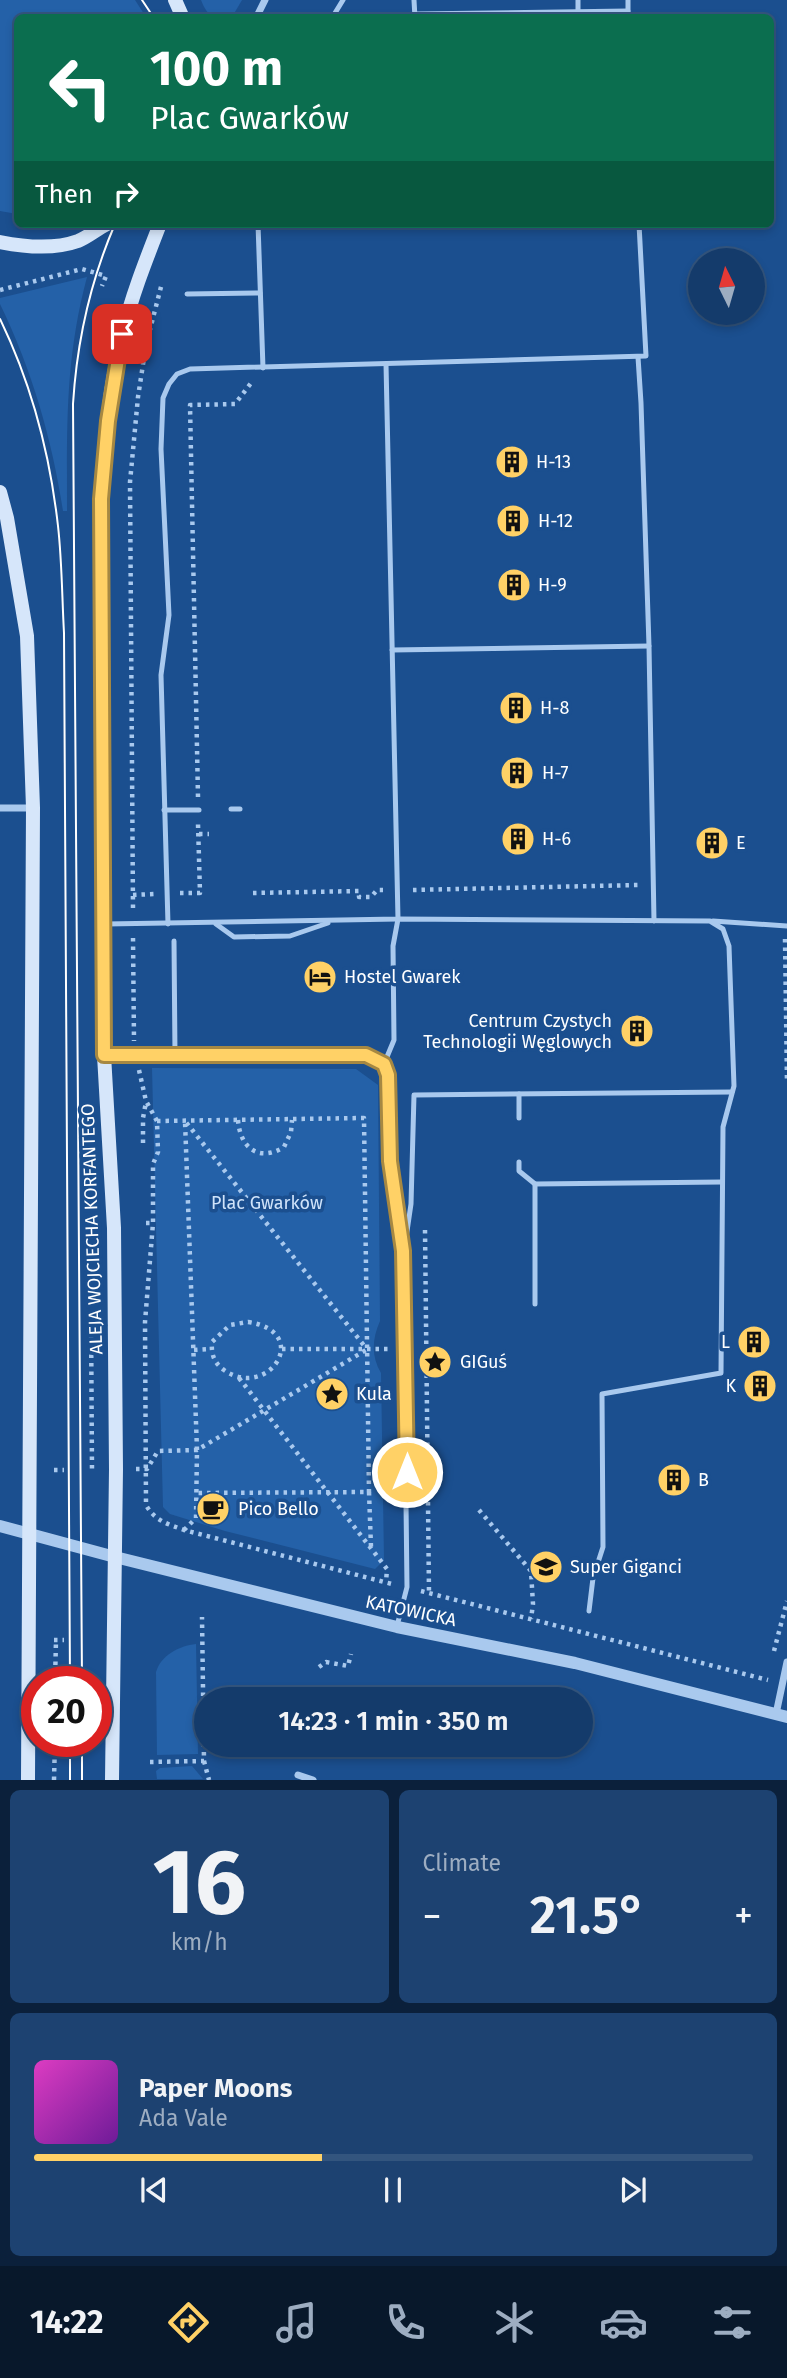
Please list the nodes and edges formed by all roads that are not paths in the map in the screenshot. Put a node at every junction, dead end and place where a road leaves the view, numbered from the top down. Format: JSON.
{"nodes":[{"id":1,"x":578,"y":0,"type":"edge"},
{"id":2,"x":578,"y":12,"type":"junction"},
{"id":3,"x":496,"y":14,"type":"edge"},
{"id":4,"x":611,"y":14,"type":"edge"},
{"id":5,"x":100,"y":228,"type":"edge"},
{"id":6,"x":158,"y":228,"type":"edge"},
{"id":7,"x":258,"y":228,"type":"edge"},
{"id":8,"x":639,"y":228,"type":"edge"},
{"id":9,"x":0,"y":242,"type":"edge"},
{"id":10,"x":260,"y":293,"type":"junction"},
{"id":11,"x":187,"y":294,"type":"dead end"},
{"id":12,"x":638,"y":356,"type":"junction"},
{"id":13,"x":386,"y":364,"type":"junction"},
{"id":14,"x":263,"y":368,"type":"junction"},
{"id":15,"x":0,"y":492,"type":"edge"},
{"id":16,"x":649,"y":646,"type":"junction"},
{"id":17,"x":392,"y":650,"type":"junction"},
{"id":18,"x":0,"y":808,"type":"edge"},
{"id":19,"x":33,"y":808,"type":"junction"},
{"id":20,"x":231,"y":809,"type":"dead end"},
{"id":21,"x":240,"y":809,"type":"dead end"},
{"id":22,"x":164,"y":810,"type":"junction"},
{"id":23,"x":199,"y":810,"type":"road end"},
{"id":24,"x":398,"y":919,"type":"junction"},
{"id":25,"x":334,"y":920,"type":"junction"},
{"id":26,"x":654,"y":921,"type":"junction"},
{"id":27,"x":710,"y":921,"type":"junction"},
{"id":28,"x":103,"y":924,"type":"junction"},
{"id":29,"x":168,"y":924,"type":"junction"},
{"id":30,"x":216,"y":924,"type":"junction"},
{"id":31,"x":787,"y":926,"type":"edge"},
{"id":32,"x":174,"y":941,"type":"dead end"},
{"id":33,"x":104,"y":1055,"type":"junction"},
{"id":34,"x":175,"y":1055,"type":"junction"},
{"id":35,"x":384,"y":1064,"type":"junction"},
{"id":36,"x":732,"y":1092,"type":"junction"},
{"id":37,"x":519,"y":1094,"type":"junction"},
{"id":38,"x":519,"y":1118,"type":"dead end"},
{"id":39,"x":519,"y":1162,"type":"dead end"},
{"id":40,"x":722,"y":1182,"type":"junction"},
{"id":41,"x":535,"y":1184,"type":"junction"},
{"id":42,"x":403,"y":1251,"type":"junction"},
{"id":43,"x":535,"y":1304,"type":"dead end"},
{"id":44,"x":0,"y":1526,"type":"edge"},
{"id":45,"x":30,"y":1534,"type":"junction"},
{"id":46,"x":115,"y":1557,"type":"junction"},
{"id":47,"x":589,"y":1611,"type":"dead end"},
{"id":48,"x":397,"y":1627,"type":"junction"},
{"id":49,"x":787,"y":1662,"type":"edge"},
{"id":50,"x":781,"y":1716,"type":"edge"},
{"id":51,"x":298,"y":1775,"type":"dead end"},
{"id":52,"x":28,"y":1780,"type":"edge"},
{"id":53,"x":112,"y":1780,"type":"edge"},
{"id":54,"x":313,"y":1780,"type":"edge"}],
"edges":[{"from":1,"to":2,"type":"lane"},
{"from":2,"to":3,"type":"lane"},
{"from":2,"to":4,"type":"lane"},
{"from":5,"to":9,"type":"main road"},
{"from":6,"to":28,"type":"main road","name":"ALEJA WOJCIECHA KORFANTEGO"},
{"from":7,"to":10,"type":"lane"},
{"from":8,"to":12,"type":"lane"},
{"from":10,"to":11,"type":"lane"},
{"from":10,"to":14,"type":"lane"},
{"from":12,"to":13,"type":"lane"},
{"from":12,"to":16,"type":"lane"},
{"from":13,"to":14,"type":"lane"},
{"from":13,"to":17,"type":"lane"},
{"from":14,"to":22,"type":"lane"},
{"from":15,"to":19,"type":"main road"},
{"from":16,"to":17,"type":"lane"},
{"from":16,"to":26,"type":"lane"},
{"from":17,"to":24,"type":"lane"},
{"from":18,"to":19,"type":"street"},
{"from":19,"to":45,"type":"main road"},
{"from":20,"to":21,"type":"lane"},
{"from":22,"to":23,"type":"lane"},
{"from":22,"to":29,"type":"lane"},
{"from":24,"to":25,"type":"lane"},
{"from":24,"to":26,"type":"lane"},
{"from":24,"to":35,"type":"lane"},
{"from":25,"to":30,"type":"lane"},
{"from":25,"to":30,"type":"lane"},
{"from":26,"to":27,"type":"lane"},
{"from":27,"to":31,"type":"lane"},
{"from":27,"to":36,"type":"lane"},
{"from":28,"to":29,"type":"lane"},
{"from":28,"to":33,"type":"main road","name":"ALEJA WOJCIECHA KORFANTEGO"},
{"from":29,"to":30,"type":"lane"},
{"from":32,"to":34,"type":"lane"},
{"from":33,"to":34,"type":"lane"},
{"from":33,"to":46,"type":"main road","name":"ALEJA WOJCIECHA KORFANTEGO"},
{"from":34,"to":35,"type":"lane"},
{"from":35,"to":42,"type":"lane"},
{"from":36,"to":37,"type":"lane"},
{"from":36,"to":40,"type":"lane"},
{"from":37,"to":38,"type":"lane"},
{"from":37,"to":42,"type":"lane"},
{"from":39,"to":41,"type":"lane"},
{"from":40,"to":41,"type":"lane"},
{"from":40,"to":47,"type":"lane"},
{"from":41,"to":43,"type":"lane"},
{"from":42,"to":48,"type":"lane"},
{"from":44,"to":45,"type":"street","name":"KATOWICKA"},
{"from":45,"to":46,"type":"street","name":"KATOWICKA"},
{"from":45,"to":52,"type":"main road"},
{"from":46,"to":48,"type":"street","name":"KATOWICKA"},
{"from":46,"to":53,"type":"main road","name":"ALEJA WOJCIECHA KORFANTEGO"},
{"from":48,"to":50,"type":"street","name":"KATOWICKA"},
{"from":49,"to":50,"type":"street"},
{"from":51,"to":54,"type":"street"}]}
